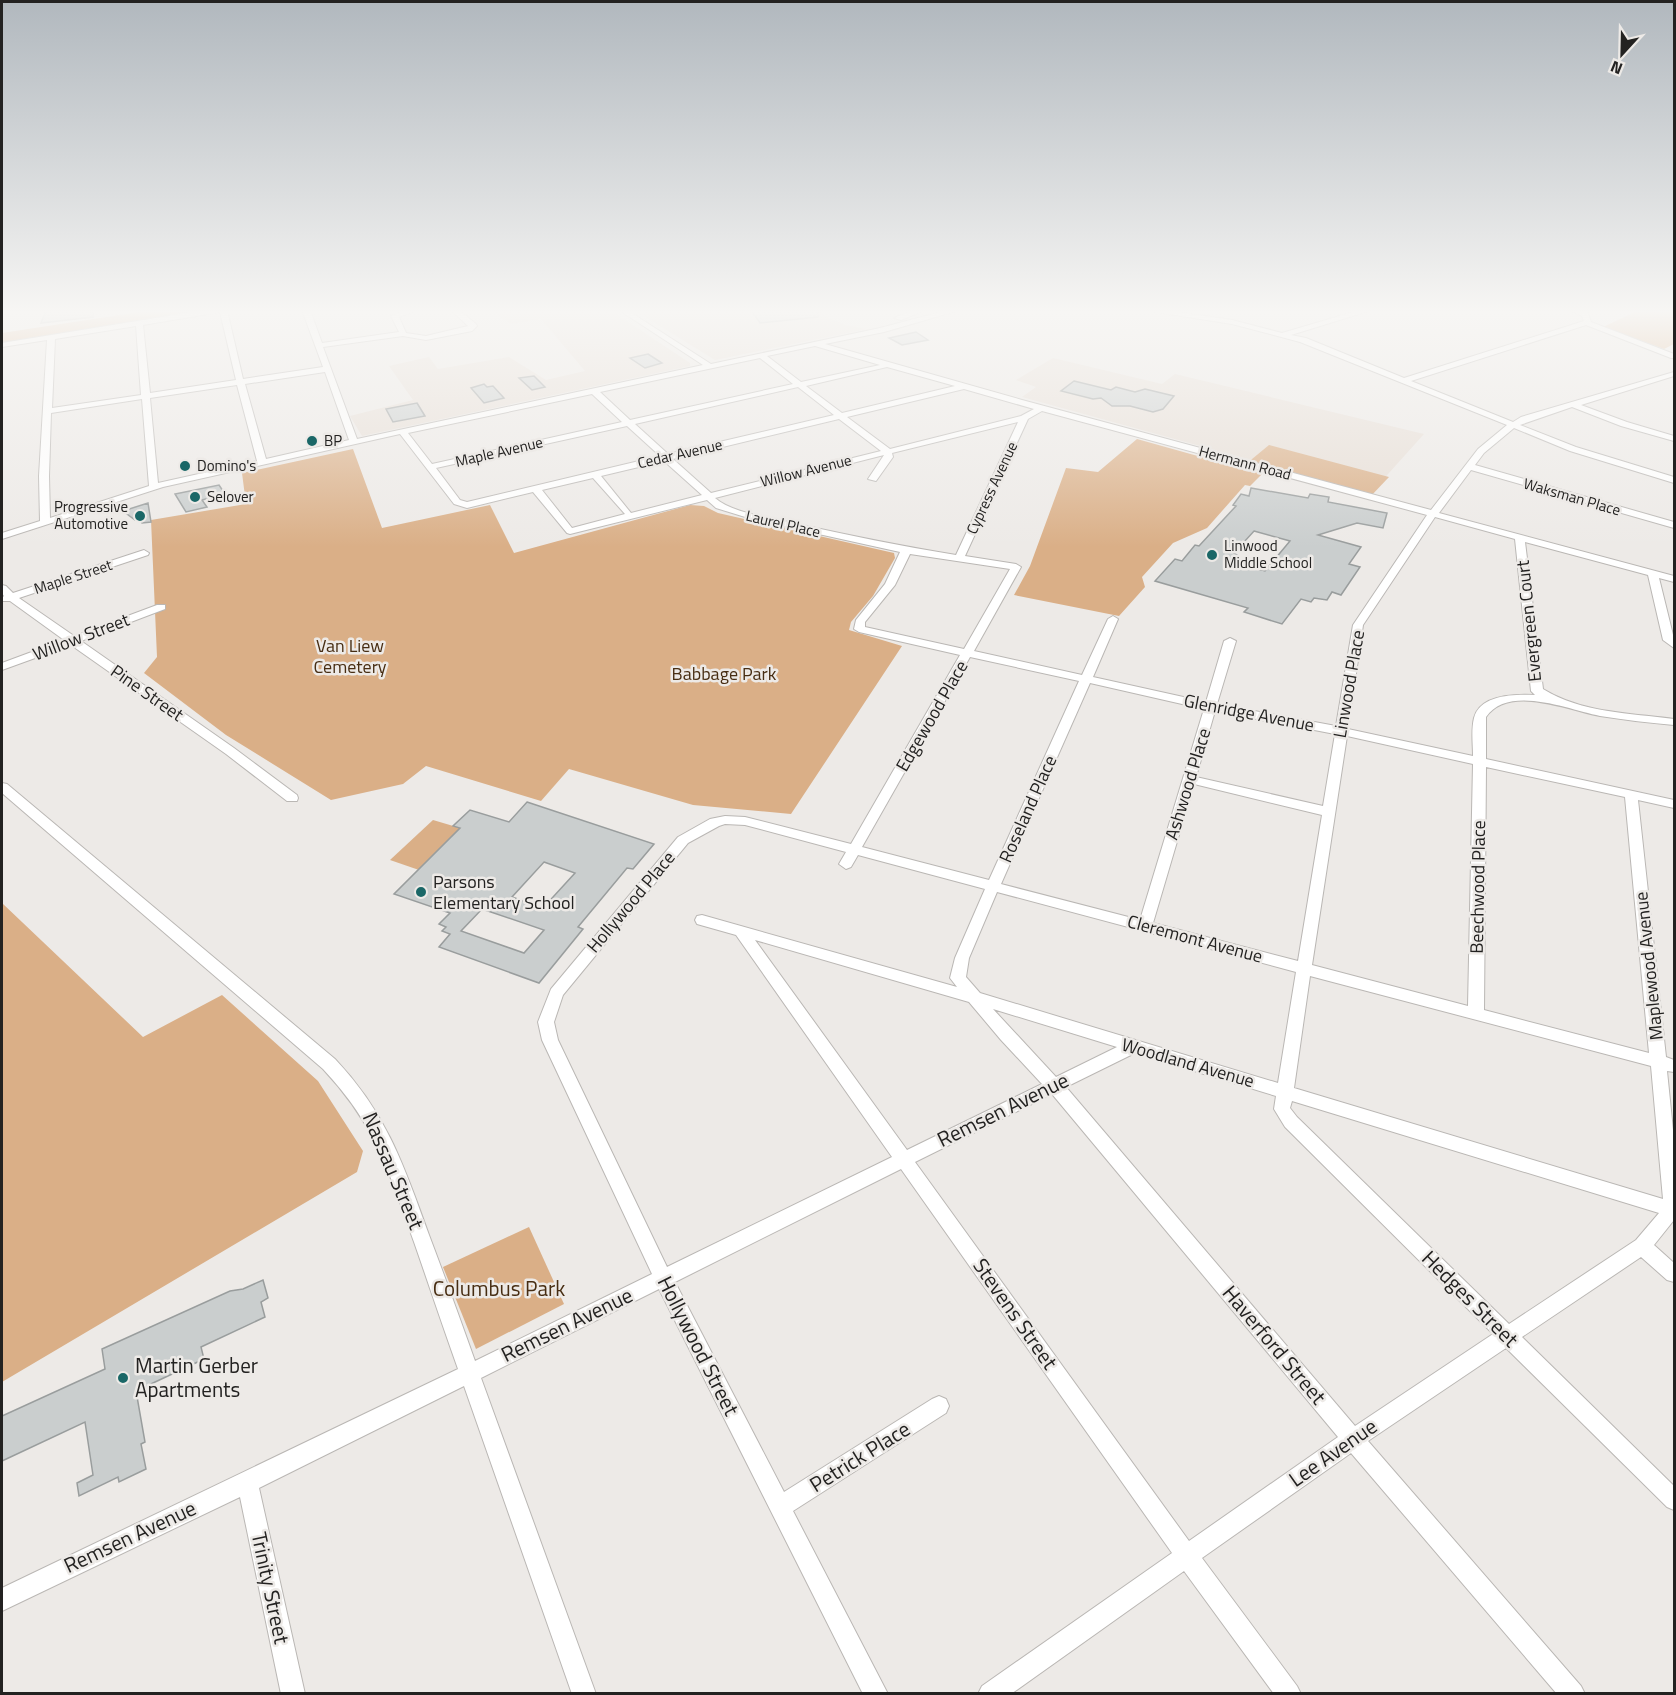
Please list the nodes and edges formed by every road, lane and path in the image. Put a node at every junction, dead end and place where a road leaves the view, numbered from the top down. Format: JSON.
{"nodes":[{"id":1,"x":50,"y":389,"type":"edge"},
{"id":2,"x":144,"y":389,"type":"edge"},
{"id":3,"x":198,"y":389,"type":"edge"},
{"id":4,"x":242,"y":389,"type":"edge"},
{"id":5,"x":335,"y":389,"type":"edge"},
{"id":6,"x":597,"y":389,"type":"edge"},
{"id":7,"x":781,"y":389,"type":"edge"},
{"id":8,"x":804,"y":389,"type":"edge"},
{"id":9,"x":954,"y":389,"type":"edge"},
{"id":10,"x":971,"y":389,"type":"edge"},
{"id":11,"x":1427,"y":389,"type":"edge"},
{"id":12,"x":1625,"y":389,"type":"edge"},
{"id":13,"x":593,"y":390,"type":"junction"},
{"id":14,"x":145,"y":398,"type":"junction"},
{"id":15,"x":1574,"y":405,"type":"junction"},
{"id":16,"x":1041,"y":408,"type":"junction"},
{"id":17,"x":49,"y":411,"type":"junction"},
{"id":18,"x":839,"y":416,"type":"junction"},
{"id":19,"x":1024,"y":418,"type":"junction"},
{"id":20,"x":628,"y":423,"type":"junction"},
{"id":21,"x":1513,"y":424,"type":"junction"},
{"id":22,"x":402,"y":431,"type":"junction"},
{"id":23,"x":1672,"y":436,"type":"edge"},
{"id":24,"x":354,"y":442,"type":"junction"},
{"id":25,"x":887,"y":451,"type":"junction"},
{"id":26,"x":666,"y":457,"type":"junction"},
{"id":27,"x":262,"y":462,"type":"junction"},
{"id":28,"x":430,"y":467,"type":"junction"},
{"id":29,"x":1470,"y":467,"type":"junction"},
{"id":30,"x":595,"y":474,"type":"junction"},
{"id":31,"x":873,"y":479,"type":"dead end"},
{"id":32,"x":1674,"y":480,"type":"edge"},
{"id":33,"x":154,"y":487,"type":"junction"},
{"id":34,"x":535,"y":488,"type":"junction"},
{"id":35,"x":707,"y":496,"type":"junction"},
{"id":36,"x":627,"y":512,"type":"dead end"},
{"id":37,"x":1433,"y":514,"type":"junction"},
{"id":38,"x":45,"y":522,"type":"junction"},
{"id":39,"x":1674,"y":525,"type":"edge"},
{"id":40,"x":2,"y":536,"type":"edge"},
{"id":41,"x":1520,"y":537,"type":"junction"},
{"id":42,"x":906,"y":551,"type":"junction"},
{"id":43,"x":144,"y":553,"type":"dead end"},
{"id":44,"x":959,"y":559,"type":"junction"},
{"id":45,"x":1016,"y":567,"type":"joint"},
{"id":46,"x":1653,"y":573,"type":"junction"},
{"id":47,"x":1674,"y":579,"type":"edge"},
{"id":48,"x":2,"y":588,"type":"edge"},
{"id":49,"x":6,"y":599,"type":"edge"},
{"id":50,"x":161,"y":607,"type":"dead end"},
{"id":51,"x":1113,"y":619,"type":"dead end"},
{"id":52,"x":72,"y":641,"type":"junction"},
{"id":53,"x":1230,"y":641,"type":"dead end"},
{"id":54,"x":1674,"y":645,"type":"edge"},
{"id":55,"x":967,"y":654,"type":"junction"},
{"id":56,"x":2,"y":667,"type":"edge"},
{"id":57,"x":1087,"y":680,"type":"junction"},
{"id":58,"x":1547,"y":699,"type":"junction"},
{"id":59,"x":1212,"y":707,"type":"junction"},
{"id":60,"x":1674,"y":722,"type":"edge"},
{"id":61,"x":1341,"y":731,"type":"junction"},
{"id":62,"x":1480,"y":762,"type":"junction"},
{"id":63,"x":1188,"y":779,"type":"junction"},
{"id":64,"x":2,"y":787,"type":"edge"},
{"id":65,"x":1631,"y":794,"type":"junction"},
{"id":66,"x":292,"y":798,"type":"dead end"},
{"id":67,"x":1674,"y":804,"type":"edge"},
{"id":68,"x":1329,"y":812,"type":"junction"},
{"id":69,"x":715,"y":822,"type":"joint"},
{"id":70,"x":854,"y":850,"type":"junction"},
{"id":71,"x":846,"y":864,"type":"dead end"},
{"id":72,"x":993,"y":886,"type":"junction"},
{"id":73,"x":702,"y":920,"type":"dead end"},
{"id":74,"x":1145,"y":926,"type":"junction"},
{"id":75,"x":742,"y":933,"type":"junction"},
{"id":76,"x":1304,"y":967,"type":"junction"},
{"id":77,"x":556,"y":993,"type":"joint"},
{"id":78,"x":973,"y":997,"type":"junction"},
{"id":79,"x":1476,"y":1013,"type":"junction"},
{"id":80,"x":1132,"y":1047,"type":"junction"},
{"id":81,"x":1659,"y":1062,"type":"junction"},
{"id":82,"x":1674,"y":1066,"type":"edge"},
{"id":83,"x":1054,"y":1085,"type":"junction"},
{"id":84,"x":1284,"y":1090,"type":"junction"},
{"id":85,"x":904,"y":1158,"type":"junction"},
{"id":86,"x":1674,"y":1210,"type":"edge"},
{"id":87,"x":1642,"y":1246,"type":"junction"},
{"id":88,"x":1674,"y":1274,"type":"edge"},
{"id":89,"x":663,"y":1278,"type":"junction"},
{"id":90,"x":1506,"y":1335,"type":"junction"},
{"id":91,"x":468,"y":1372,"type":"junction"},
{"id":92,"x":939,"y":1406,"type":"dead end"},
{"id":93,"x":1353,"y":1439,"type":"junction"},
{"id":94,"x":247,"y":1482,"type":"junction"},
{"id":95,"x":1674,"y":1500,"type":"edge"},
{"id":96,"x":780,"y":1507,"type":"junction"},
{"id":97,"x":1187,"y":1556,"type":"junction"},
{"id":98,"x":2,"y":1600,"type":"edge"},
{"id":99,"x":293,"y":1694,"type":"edge"},
{"id":100,"x":584,"y":1694,"type":"edge"},
{"id":101,"x":876,"y":1694,"type":"edge"},
{"id":102,"x":990,"y":1694,"type":"edge"},
{"id":103,"x":1289,"y":1694,"type":"edge"},
{"id":104,"x":1573,"y":1694,"type":"edge"}],
"edges":[{"from":1,"to":17,"type":"street"},
{"from":2,"to":14,"type":"street"},
{"from":3,"to":14,"type":"street"},
{"from":4,"to":27,"type":"street"},
{"from":5,"to":24,"type":"street"},
{"from":6,"to":13,"type":"street"},
{"from":7,"to":20,"type":"street","name":"Maple Avenue"},
{"from":8,"to":18,"type":"street"},
{"from":9,"to":18,"type":"street","name":"Cedar Avenue"},
{"from":10,"to":16,"type":"street","name":"Hermann Road"},
{"from":11,"to":21,"type":"street"},
{"from":12,"to":15,"type":"street","name":"Linwood Place"},
{"from":13,"to":20,"type":"street","name":"Laurel Place"},
{"from":13,"to":22,"type":"street"},
{"from":14,"to":17,"type":"street"},
{"from":14,"to":33,"type":"street"},
{"from":15,"to":21,"type":"street","name":"Linwood Place"},
{"from":15,"to":23,"type":"street"},
{"from":16,"to":19,"type":"street","name":"Willow Avenue"},
{"from":16,"to":37,"type":"street","name":"Hermann Road"},
{"from":17,"to":38,"type":"street"},
{"from":18,"to":25,"type":"street"},
{"from":18,"to":26,"type":"street","name":"Cedar Avenue"},
{"from":19,"to":25,"type":"street","name":"Willow Avenue"},
{"from":19,"to":44,"type":"street","name":"Cypress Avenue"},
{"from":20,"to":26,"type":"street","name":"Laurel Place"},
{"from":20,"to":28,"type":"street","name":"Maple Avenue"},
{"from":21,"to":29,"type":"street","name":"Linwood Place"},
{"from":21,"to":32,"type":"street"},
{"from":22,"to":24,"type":"street"},
{"from":22,"to":28,"type":"street"},
{"from":24,"to":27,"type":"street"},
{"from":25,"to":31,"type":"street"},
{"from":25,"to":35,"type":"street","name":"Willow Avenue"},
{"from":26,"to":30,"type":"street","name":"Cedar Avenue"},
{"from":26,"to":35,"type":"street","name":"Laurel Place"},
{"from":27,"to":33,"type":"street"},
{"from":28,"to":34,"type":"street","name":"Cedar Avenue"},
{"from":29,"to":37,"type":"street","name":"Linwood Place"},
{"from":29,"to":39,"type":"street","name":"Waksman Place"},
{"from":30,"to":34,"type":"street","name":"Cedar Avenue"},
{"from":30,"to":36,"type":"street"},
{"from":33,"to":38,"type":"street"},
{"from":34,"to":35,"type":"street","name":"Willow Avenue"},
{"from":35,"to":42,"type":"street","name":"Laurel Place"},
{"from":37,"to":41,"type":"street","name":"Hermann Road"},
{"from":37,"to":61,"type":"street","name":"Linwood Place"},
{"from":38,"to":40,"type":"street"},
{"from":41,"to":46,"type":"street","name":"Hermann Road"},
{"from":41,"to":58,"type":"street","name":"Evergreen Court"},
{"from":42,"to":44,"type":"street","name":"Laurel Place"},
{"from":42,"to":55,"type":"street","name":"Glenridge Avenue"},
{"from":43,"to":49,"type":"street","name":"Maple Street"},
{"from":44,"to":45,"type":"street","name":"Laurel Place"},
{"from":45,"to":55,"type":"street","name":"Edgewood Place"},
{"from":46,"to":47,"type":"street","name":"Hermann Road"},
{"from":46,"to":54,"type":"street"},
{"from":48,"to":49,"type":"street","name":"Pine Street"},
{"from":49,"to":52,"type":"street","name":"Pine Street"},
{"from":50,"to":52,"type":"street","name":"Willow Street"},
{"from":51,"to":57,"type":"street","name":"Roseland Place"},
{"from":52,"to":56,"type":"street","name":"Willow Street"},
{"from":52,"to":66,"type":"street","name":"Pine Street"},
{"from":53,"to":59,"type":"street","name":"Ashwood Place"},
{"from":55,"to":57,"type":"street","name":"Glenridge Avenue"},
{"from":55,"to":70,"type":"street","name":"Edgewood Place"},
{"from":57,"to":59,"type":"street","name":"Glenridge Avenue"},
{"from":57,"to":72,"type":"street","name":"Roseland Place"},
{"from":58,"to":60,"type":"street","name":"Evergreen Court"},
{"from":58,"to":62,"type":"street","name":"Evergreen Court"},
{"from":59,"to":61,"type":"street","name":"Glenridge Avenue"},
{"from":59,"to":63,"type":"street","name":"Ashwood Place"},
{"from":61,"to":62,"type":"street","name":"Glenridge Avenue"},
{"from":61,"to":68,"type":"street","name":"Linwood Place"},
{"from":62,"to":65,"type":"street","name":"Glenridge Avenue"},
{"from":62,"to":79,"type":"street","name":"Beechwood Place"},
{"from":63,"to":68,"type":"street"},
{"from":63,"to":74,"type":"street","name":"Ashwood Place"},
{"from":64,"to":91,"type":"street","name":"Nassau Street"},
{"from":65,"to":67,"type":"street","name":"Glenridge Avenue"},
{"from":65,"to":81,"type":"street","name":"Maplewood Avenue"},
{"from":68,"to":76,"type":"street","name":"Linwood Place"},
{"from":69,"to":70,"type":"street","name":"Cleremont Avenue"},
{"from":69,"to":77,"type":"street","name":"Hollywood Place"},
{"from":70,"to":71,"type":"street","name":"Edgewood Place"},
{"from":70,"to":72,"type":"street","name":"Cleremont Avenue"},
{"from":72,"to":74,"type":"street","name":"Cleremont Avenue"},
{"from":72,"to":78,"type":"street","name":"Roseland Place"},
{"from":73,"to":75,"type":"street","name":"Woodland Avenue"},
{"from":74,"to":76,"type":"street","name":"Cleremont Avenue"},
{"from":75,"to":78,"type":"street","name":"Woodland Avenue"},
{"from":75,"to":85,"type":"street","name":"Stevens Street"},
{"from":76,"to":79,"type":"street","name":"Cleremont Avenue"},
{"from":76,"to":84,"type":"street","name":"Linwood Place"},
{"from":77,"to":89,"type":"street","name":"Hollywood Street"},
{"from":78,"to":80,"type":"street","name":"Woodland Avenue"},
{"from":78,"to":83,"type":"street","name":"Haverford Street"},
{"from":79,"to":81,"type":"street","name":"Cleremont Avenue"},
{"from":80,"to":83,"type":"street","name":"Remsen Avenue"},
{"from":80,"to":84,"type":"street","name":"Woodland Avenue"},
{"from":81,"to":82,"type":"street","name":"Cleremont Avenue"},
{"from":81,"to":86,"type":"street","name":"Maplewood Avenue"},
{"from":83,"to":85,"type":"street","name":"Remsen Avenue"},
{"from":83,"to":93,"type":"street","name":"Haverford Street"},
{"from":84,"to":86,"type":"street","name":"Woodland Avenue"},
{"from":84,"to":90,"type":"street","name":"Hedges Street"},
{"from":85,"to":89,"type":"street","name":"Remsen Avenue"},
{"from":85,"to":97,"type":"street","name":"Stevens Street"},
{"from":86,"to":87,"type":"street","name":"Lee Avenue"},
{"from":87,"to":88,"type":"street"},
{"from":87,"to":90,"type":"street","name":"Lee Avenue"},
{"from":89,"to":91,"type":"street","name":"Remsen Avenue"},
{"from":89,"to":96,"type":"street","name":"Hollywood Street"},
{"from":90,"to":93,"type":"street","name":"Lee Avenue"},
{"from":90,"to":95,"type":"street","name":"Hedges Street"},
{"from":91,"to":94,"type":"street","name":"Remsen Avenue"},
{"from":91,"to":100,"type":"street","name":"Nassau Street"},
{"from":92,"to":96,"type":"street","name":"Petrick Place"},
{"from":93,"to":97,"type":"street","name":"Lee Avenue"},
{"from":93,"to":104,"type":"street","name":"Haverford Street"},
{"from":94,"to":98,"type":"street","name":"Remsen Avenue"},
{"from":94,"to":99,"type":"street","name":"Trinity Street"},
{"from":96,"to":101,"type":"street","name":"Hollywood Street"},
{"from":97,"to":102,"type":"street","name":"Lee Avenue"},
{"from":97,"to":103,"type":"street","name":"Stevens Street"}]}
